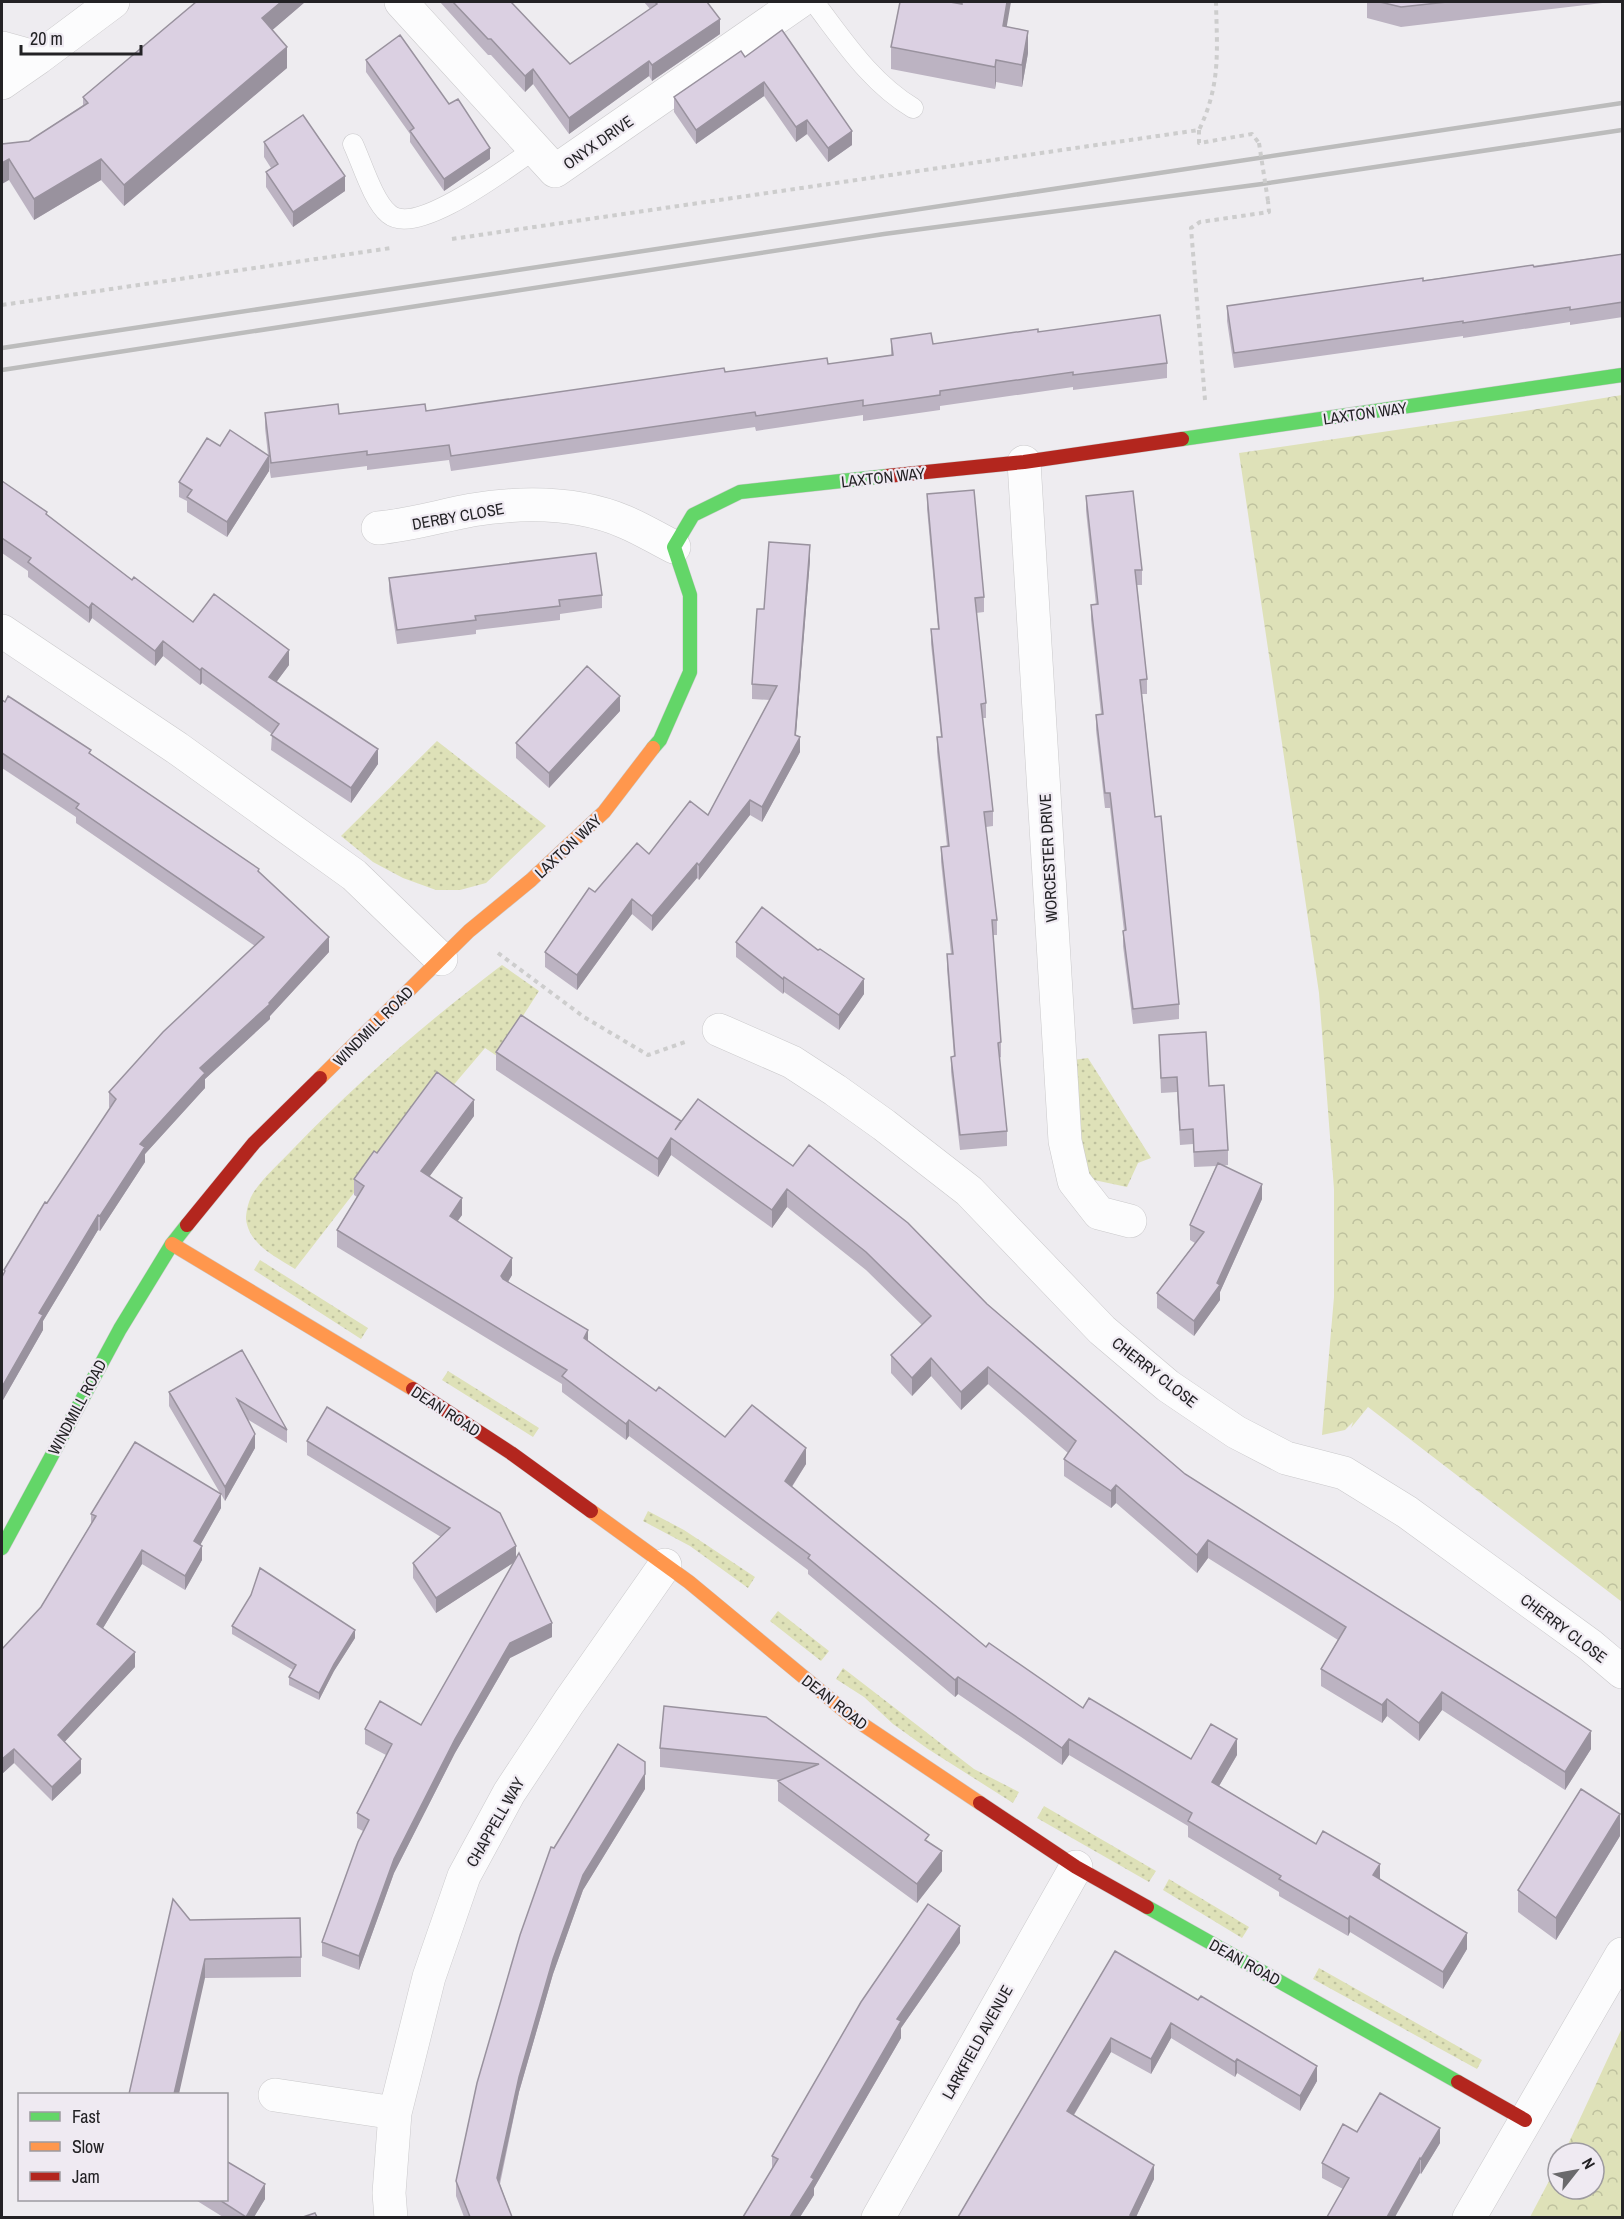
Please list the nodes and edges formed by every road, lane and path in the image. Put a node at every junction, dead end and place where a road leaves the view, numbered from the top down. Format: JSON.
{"nodes":[{"id":1,"x":113,"y":2,"type":"edge"},
{"id":2,"x":401,"y":2,"type":"edge"},
{"id":3,"x":799,"y":2,"type":"edge"},
{"id":4,"x":814,"y":2,"type":"edge"},
{"id":5,"x":1216,"y":2,"type":"edge"},
{"id":6,"x":2,"y":48,"type":"edge"},
{"id":7,"x":38,"y":58,"type":"junction"},
{"id":8,"x":2,"y":83,"type":"edge"},
{"id":9,"x":913,"y":108,"type":"dead end"},
{"id":10,"x":1199,"y":130,"type":"junction"},
{"id":11,"x":353,"y":144,"type":"dead end"},
{"id":12,"x":535,"y":149,"type":"junction"},
{"id":13,"x":440,"y":241,"type":"dead end"},
{"id":14,"x":393,"y":248,"type":"dead end"},
{"id":15,"x":2,"y":305,"type":"edge"},
{"id":16,"x":1623,"y":375,"type":"edge"},
{"id":17,"x":1208,"y":436,"type":"junction"},
{"id":18,"x":1024,"y":462,"type":"junction"},
{"id":19,"x":378,"y":528,"type":"dead end"},
{"id":20,"x":674,"y":547,"type":"junction"},
{"id":21,"x":2,"y":631,"type":"edge"},
{"id":22,"x":469,"y":932,"type":"junction"},
{"id":23,"x":441,"y":959,"type":"junction"},
{"id":24,"x":718,"y":1030,"type":"joint"},
{"id":25,"x":1130,"y":1221,"type":"dead end"},
{"id":26,"x":172,"y":1244,"type":"junction"},
{"id":27,"x":2,"y":1548,"type":"edge"},
{"id":28,"x":666,"y":1565,"type":"junction"},
{"id":29,"x":1623,"y":1672,"type":"edge"},
{"id":30,"x":1076,"y":1867,"type":"junction"},
{"id":31,"x":1623,"y":1954,"type":"edge"},
{"id":32,"x":275,"y":2095,"type":"dead end"},
{"id":33,"x":395,"y":2113,"type":"junction"},
{"id":34,"x":1525,"y":2120,"type":"junction"},
{"id":35,"x":391,"y":2217,"type":"edge"},
{"id":36,"x":878,"y":2217,"type":"edge"},
{"id":37,"x":1469,"y":2217,"type":"edge"}],
"edges":[{"from":1,"to":7,"type":"street"},
{"from":2,"to":12,"type":"street","name":"ONYX DRIVE"},
{"from":3,"to":12,"type":"street","name":"ONYX DRIVE"},
{"from":4,"to":9,"type":"lane"},
{"from":5,"to":10,"type":"path"},
{"from":6,"to":7,"type":"street"},
{"from":7,"to":8,"type":"street"},
{"from":10,"to":13,"type":"path"},
{"from":10,"to":17,"type":"path","bridge":true},
{"from":11,"to":12,"type":"lane"},
{"from":14,"to":15,"type":"path"},
{"from":16,"to":17,"type":"street","name":"LAXTON WAY"},
{"from":17,"to":18,"type":"street","name":"LAXTON WAY"},
{"from":18,"to":20,"type":"street","name":"LAXTON WAY"},
{"from":18,"to":25,"type":"street","name":"WORCESTER DRIVE"},
{"from":19,"to":20,"type":"street","name":"DERBY CLOSE"},
{"from":20,"to":22,"type":"street","name":"LAXTON WAY"},
{"from":21,"to":23,"type":"street"},
{"from":22,"to":23,"type":"street","name":"LAXTON WAY"},
{"from":22,"to":24,"type":"path"},
{"from":23,"to":26,"type":"street","name":"WINDMILL ROAD"},
{"from":24,"to":29,"type":"street","name":"CHERRY CLOSE"},
{"from":26,"to":27,"type":"street","name":"WINDMILL ROAD"},
{"from":26,"to":28,"type":"street","name":"DEAN ROAD"},
{"from":28,"to":30,"type":"street","name":"DEAN ROAD"},
{"from":28,"to":33,"type":"street","name":"CHAPPELL WAY"},
{"from":30,"to":34,"type":"street","name":"DEAN ROAD"},
{"from":30,"to":36,"type":"street","name":"LARKFIELD AVENUE"},
{"from":31,"to":34,"type":"street"},
{"from":32,"to":33,"type":"street"},
{"from":33,"to":35,"type":"street","name":"CHAPPELL WAY"},
{"from":34,"to":37,"type":"street"}]}
